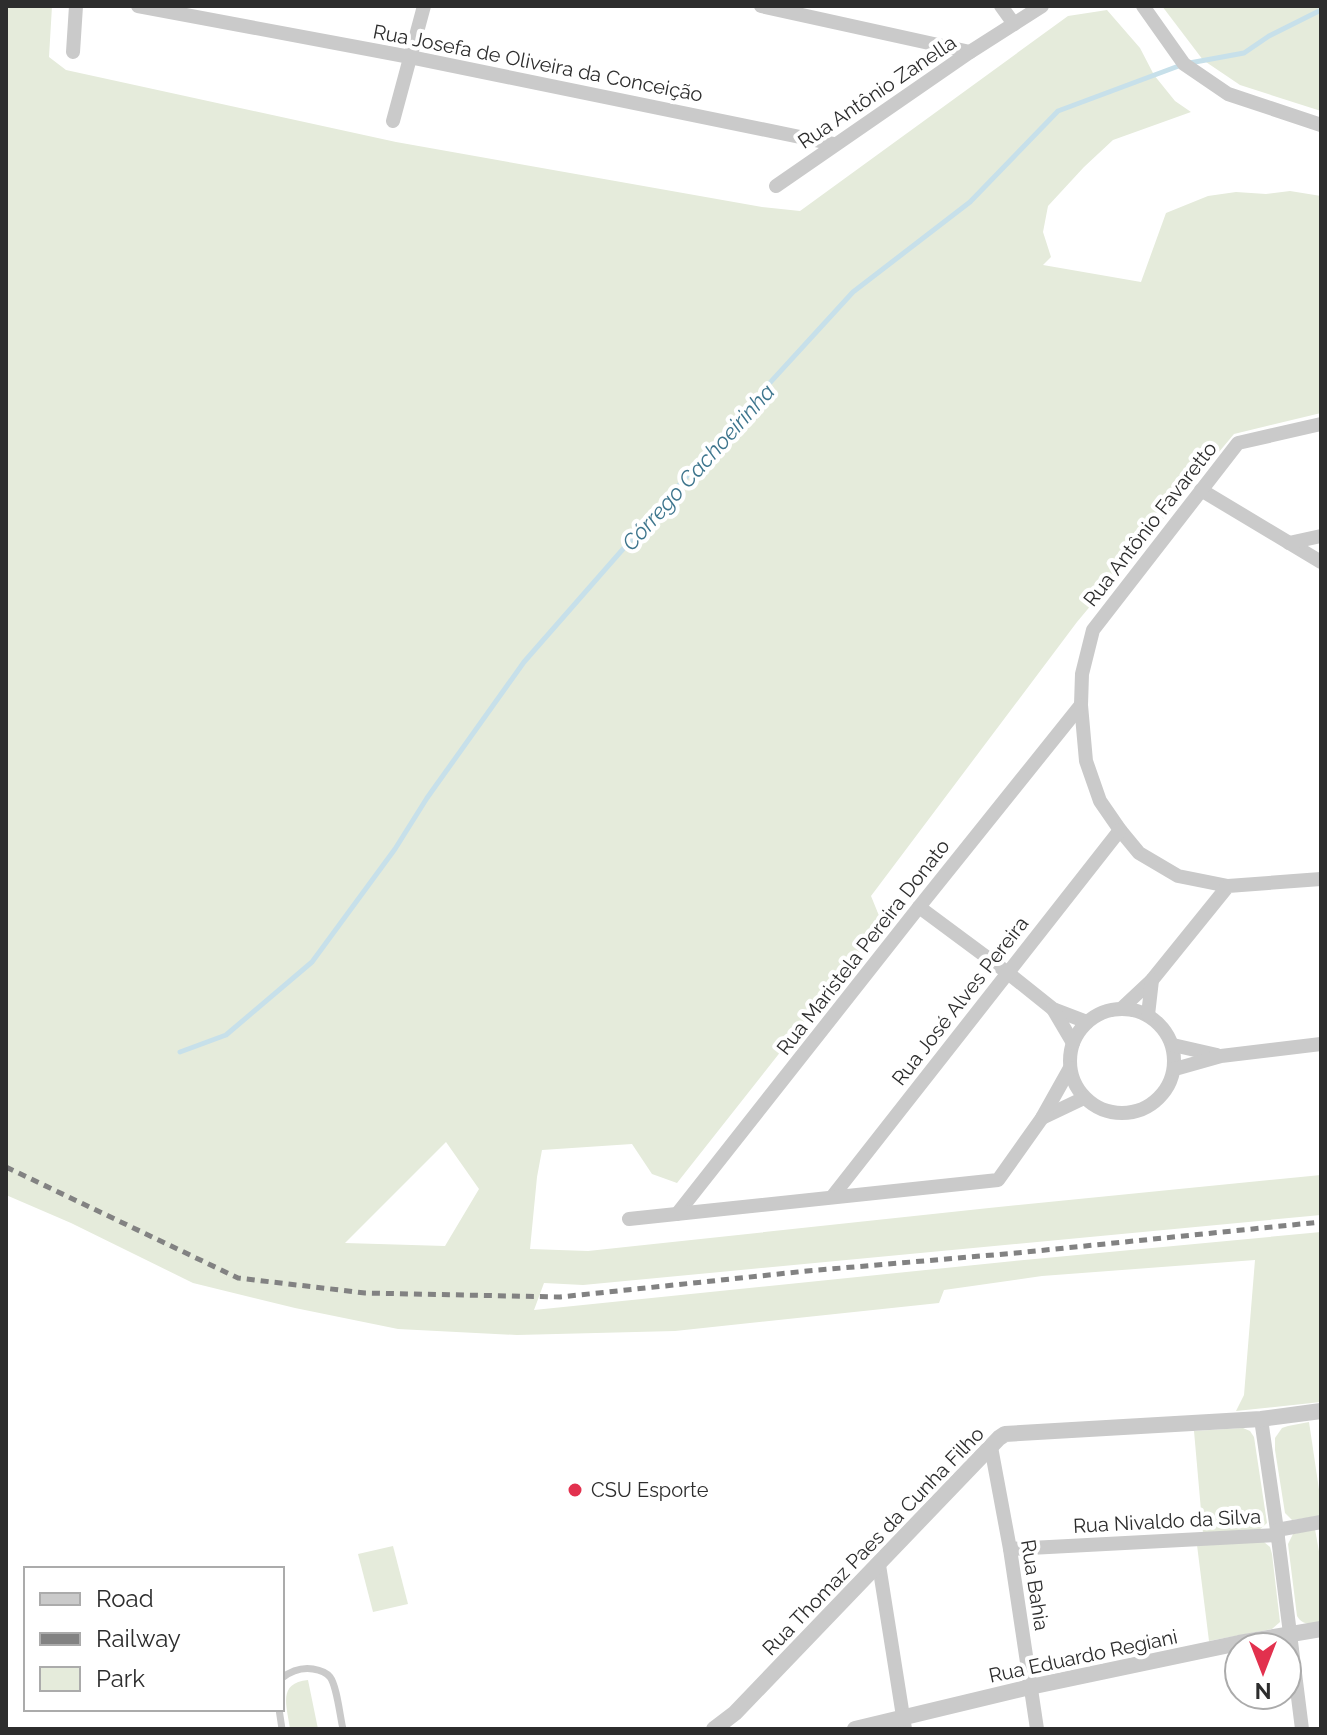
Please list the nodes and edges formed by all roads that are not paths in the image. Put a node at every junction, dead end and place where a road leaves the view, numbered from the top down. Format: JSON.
{"nodes":[{"id":1,"x":76,"y":6,"type":"edge"},
{"id":2,"x":138,"y":6,"type":"edge"},
{"id":3,"x":424,"y":6,"type":"edge"},
{"id":4,"x":761,"y":6,"type":"edge"},
{"id":5,"x":1001,"y":6,"type":"edge"},
{"id":6,"x":1042,"y":6,"type":"edge"},
{"id":7,"x":1143,"y":6,"type":"edge"},
{"id":8,"x":1014,"y":24,"type":"junction"},
{"id":9,"x":73,"y":52,"type":"dead end"},
{"id":10,"x":970,"y":52,"type":"junction"},
{"id":11,"x":410,"y":57,"type":"junction"},
{"id":12,"x":393,"y":121,"type":"dead end"},
{"id":13,"x":1321,"y":125,"type":"edge"},
{"id":14,"x":834,"y":144,"type":"junction"},
{"id":15,"x":776,"y":186,"type":"dead end"},
{"id":16,"x":1321,"y":424,"type":"edge"},
{"id":17,"x":1201,"y":490,"type":"junction"},
{"id":18,"x":1321,"y":536,"type":"edge"},
{"id":19,"x":1289,"y":543,"type":"junction"},
{"id":20,"x":1321,"y":562,"type":"edge"},
{"id":21,"x":1081,"y":705,"type":"junction"},
{"id":22,"x":1120,"y":830,"type":"junction"},
{"id":23,"x":1321,"y":879,"type":"edge"},
{"id":24,"x":1228,"y":886,"type":"junction"},
{"id":25,"x":919,"y":907,"type":"junction"},
{"id":26,"x":1008,"y":973,"type":"junction"},
{"id":27,"x":1152,"y":980,"type":"junction"},
{"id":28,"x":1053,"y":1009,"type":"junction"},
{"id":29,"x":1121,"y":1009,"type":"junction"},
{"id":30,"x":1148,"y":1015,"type":"junction"},
{"id":31,"x":1087,"y":1022,"type":"junction"},
{"id":32,"x":1073,"y":1043,"type":"junction"},
{"id":33,"x":1321,"y":1044,"type":"edge"},
{"id":34,"x":1173,"y":1045,"type":"junction"},
{"id":35,"x":1221,"y":1056,"type":"junction"},
{"id":36,"x":1070,"y":1068,"type":"junction"},
{"id":37,"x":1175,"y":1069,"type":"junction"},
{"id":38,"x":1084,"y":1098,"type":"junction"},
{"id":39,"x":1042,"y":1118,"type":"junction"},
{"id":40,"x":832,"y":1197,"type":"junction"},
{"id":41,"x":677,"y":1214,"type":"junction"},
{"id":42,"x":629,"y":1219,"type":"dead end"},
{"id":43,"x":1321,"y":1411,"type":"edge"},
{"id":44,"x":1261,"y":1419,"type":"junction"},
{"id":45,"x":991,"y":1447,"type":"junction"},
{"id":46,"x":1321,"y":1522,"type":"edge"},
{"id":47,"x":1278,"y":1532,"type":"junction"},
{"id":48,"x":1010,"y":1549,"type":"junction"},
{"id":49,"x":879,"y":1565,"type":"junction"},
{"id":50,"x":1290,"y":1631,"type":"edge"},
{"id":51,"x":1223,"y":1646,"type":"edge"},
{"id":52,"x":284,"y":1676,"type":"edge"},
{"id":53,"x":1030,"y":1687,"type":"junction"},
{"id":54,"x":734,"y":1721,"type":"edge"},
{"id":55,"x":904,"y":1724,"type":"edge"},
{"id":56,"x":343,"y":1729,"type":"edge"},
{"id":57,"x":714,"y":1729,"type":"edge"},
{"id":58,"x":855,"y":1729,"type":"edge"},
{"id":59,"x":1037,"y":1729,"type":"edge"}],
"edges":[{"from":1,"to":9,"type":"street"},
{"from":2,"to":11,"type":"street","name":"Rua Josefa de Oliveira da Conceição"},
{"from":3,"to":11,"type":"street"},
{"from":4,"to":10,"type":"street"},
{"from":5,"to":8,"type":"street"},
{"from":6,"to":8,"type":"street","name":"Rua Antônio Zanella"},
{"from":7,"to":13,"type":"street"},
{"from":8,"to":10,"type":"street","name":"Rua Antônio Zanella"},
{"from":10,"to":14,"type":"street","name":"Rua Antônio Zanella"},
{"from":11,"to":12,"type":"street"},
{"from":11,"to":14,"type":"street","name":"Rua Josefa de Oliveira da Conceição"},
{"from":14,"to":15,"type":"street","name":"Rua Antônio Zanella"},
{"from":16,"to":17,"type":"street","name":"Rua Antônio Favaretto"},
{"from":17,"to":19,"type":"street"},
{"from":17,"to":21,"type":"street","name":"Rua Antônio Favaretto"},
{"from":18,"to":19,"type":"street"},
{"from":19,"to":20,"type":"street"},
{"from":21,"to":22,"type":"street"},
{"from":21,"to":25,"type":"street","name":"Rua Maristela Pereira Donato"},
{"from":22,"to":24,"type":"street"},
{"from":22,"to":26,"type":"street","name":"Rua José Alves Pereira"},
{"from":23,"to":24,"type":"street"},
{"from":24,"to":27,"type":"street"},
{"from":25,"to":26,"type":"street"},
{"from":25,"to":41,"type":"street","name":"Rua Maristela Pereira Donato"},
{"from":26,"to":28,"type":"street"},
{"from":26,"to":40,"type":"street","name":"Rua José Alves Pereira"},
{"from":27,"to":29,"type":"street"},
{"from":27,"to":30,"type":"street"},
{"from":28,"to":31,"type":"street"},
{"from":28,"to":32,"type":"street"},
{"from":29,"to":30,"type":"street"},
{"from":29,"to":31,"type":"street"},
{"from":30,"to":34,"type":"street"},
{"from":31,"to":32,"type":"street"},
{"from":32,"to":36,"type":"street"},
{"from":33,"to":35,"type":"street"},
{"from":34,"to":35,"type":"street"},
{"from":34,"to":37,"type":"street"},
{"from":35,"to":37,"type":"street"},
{"from":36,"to":38,"type":"street"},
{"from":36,"to":39,"type":"street"},
{"from":37,"to":38,"type":"street"},
{"from":38,"to":39,"type":"street"},
{"from":39,"to":40,"type":"street"},
{"from":40,"to":41,"type":"street"},
{"from":41,"to":42,"type":"street"},
{"from":43,"to":44,"type":"street","name":"Rua Thomaz Paes da Cunha Filho"},
{"from":44,"to":45,"type":"street","name":"Rua Thomaz Paes da Cunha Filho"},
{"from":44,"to":47,"type":"street"},
{"from":45,"to":48,"type":"street","name":"Rua Bahia"},
{"from":45,"to":49,"type":"street","name":"Rua Thomaz Paes da Cunha Filho"},
{"from":46,"to":47,"type":"street","name":"Rua Nivaldo da Silva"},
{"from":47,"to":48,"type":"street","name":"Rua Nivaldo da Silva"},
{"from":47,"to":50,"type":"street"},
{"from":48,"to":53,"type":"street","name":"Rua Bahia"},
{"from":49,"to":54,"type":"street","name":"Rua Thomaz Paes da Cunha Filho"},
{"from":49,"to":55,"type":"street"},
{"from":51,"to":53,"type":"street","name":"Rua Eduardo Regiani"},
{"from":52,"to":56,"type":"lane"},
{"from":53,"to":55,"type":"street","name":"Rua Eduardo Regiani"},
{"from":53,"to":59,"type":"street","name":"Rua Bahia"},
{"from":54,"to":57,"type":"street","name":"Rua Thomaz Paes da Cunha Filho"},
{"from":55,"to":58,"type":"street","name":"Rua Eduardo Regiani"}]}
